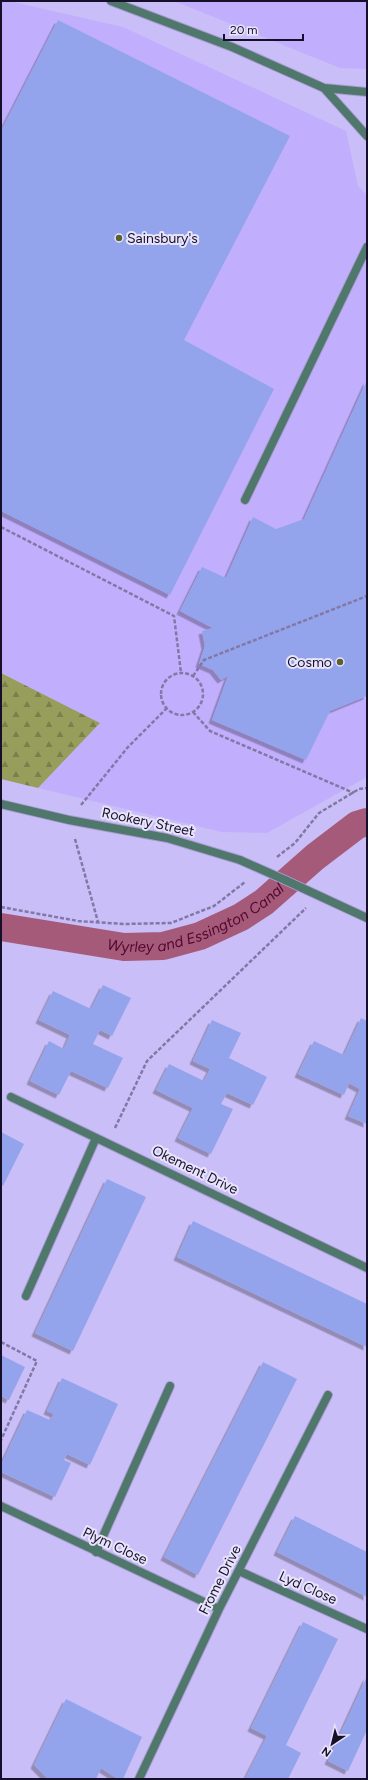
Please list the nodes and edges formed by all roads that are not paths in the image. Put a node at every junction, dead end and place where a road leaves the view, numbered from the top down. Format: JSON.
{"nodes":[{"id":1,"x":111,"y":1,"type":"edge"},
{"id":2,"x":324,"y":88,"type":"junction"},
{"id":3,"x":367,"y":92,"type":"edge"},
{"id":4,"x":367,"y":136,"type":"edge"},
{"id":5,"x":367,"y":247,"type":"edge"},
{"id":6,"x":245,"y":500,"type":"dead end"},
{"id":7,"x":1,"y":804,"type":"edge"},
{"id":8,"x":367,"y":918,"type":"edge"},
{"id":9,"x":11,"y":1097,"type":"dead end"},
{"id":10,"x":96,"y":1138,"type":"junction"},
{"id":11,"x":367,"y":1268,"type":"edge"},
{"id":12,"x":26,"y":1296,"type":"dead end"},
{"id":13,"x":170,"y":1386,"type":"dead end"},
{"id":14,"x":328,"y":1395,"type":"dead end"},
{"id":15,"x":1,"y":1506,"type":"edge"},
{"id":16,"x":96,"y":1552,"type":"junction"},
{"id":17,"x":239,"y":1572,"type":"junction"},
{"id":18,"x":219,"y":1609,"type":"junction"},
{"id":19,"x":367,"y":1629,"type":"edge"},
{"id":20,"x":139,"y":1779,"type":"edge"}],
"edges":[{"from":1,"to":2,"type":"street"},
{"from":2,"to":3,"type":"street"},
{"from":2,"to":4,"type":"street"},
{"from":5,"to":6,"type":"street"},
{"from":7,"to":8,"type":"street","name":"Rookery Street","bridge":true},
{"from":9,"to":10,"type":"street","name":"Okement Drive"},
{"from":10,"to":11,"type":"street","name":"Okement Drive"},
{"from":10,"to":12,"type":"street"},
{"from":13,"to":16,"type":"street"},
{"from":14,"to":17,"type":"street","name":"Frome Drive"},
{"from":15,"to":16,"type":"street","name":"Plym Close"},
{"from":16,"to":18,"type":"street","name":"Plym Close"},
{"from":17,"to":18,"type":"street","name":"Frome Drive"},
{"from":17,"to":19,"type":"street","name":"Lyd Close"},
{"from":18,"to":20,"type":"street","name":"Frome Drive"}]}
